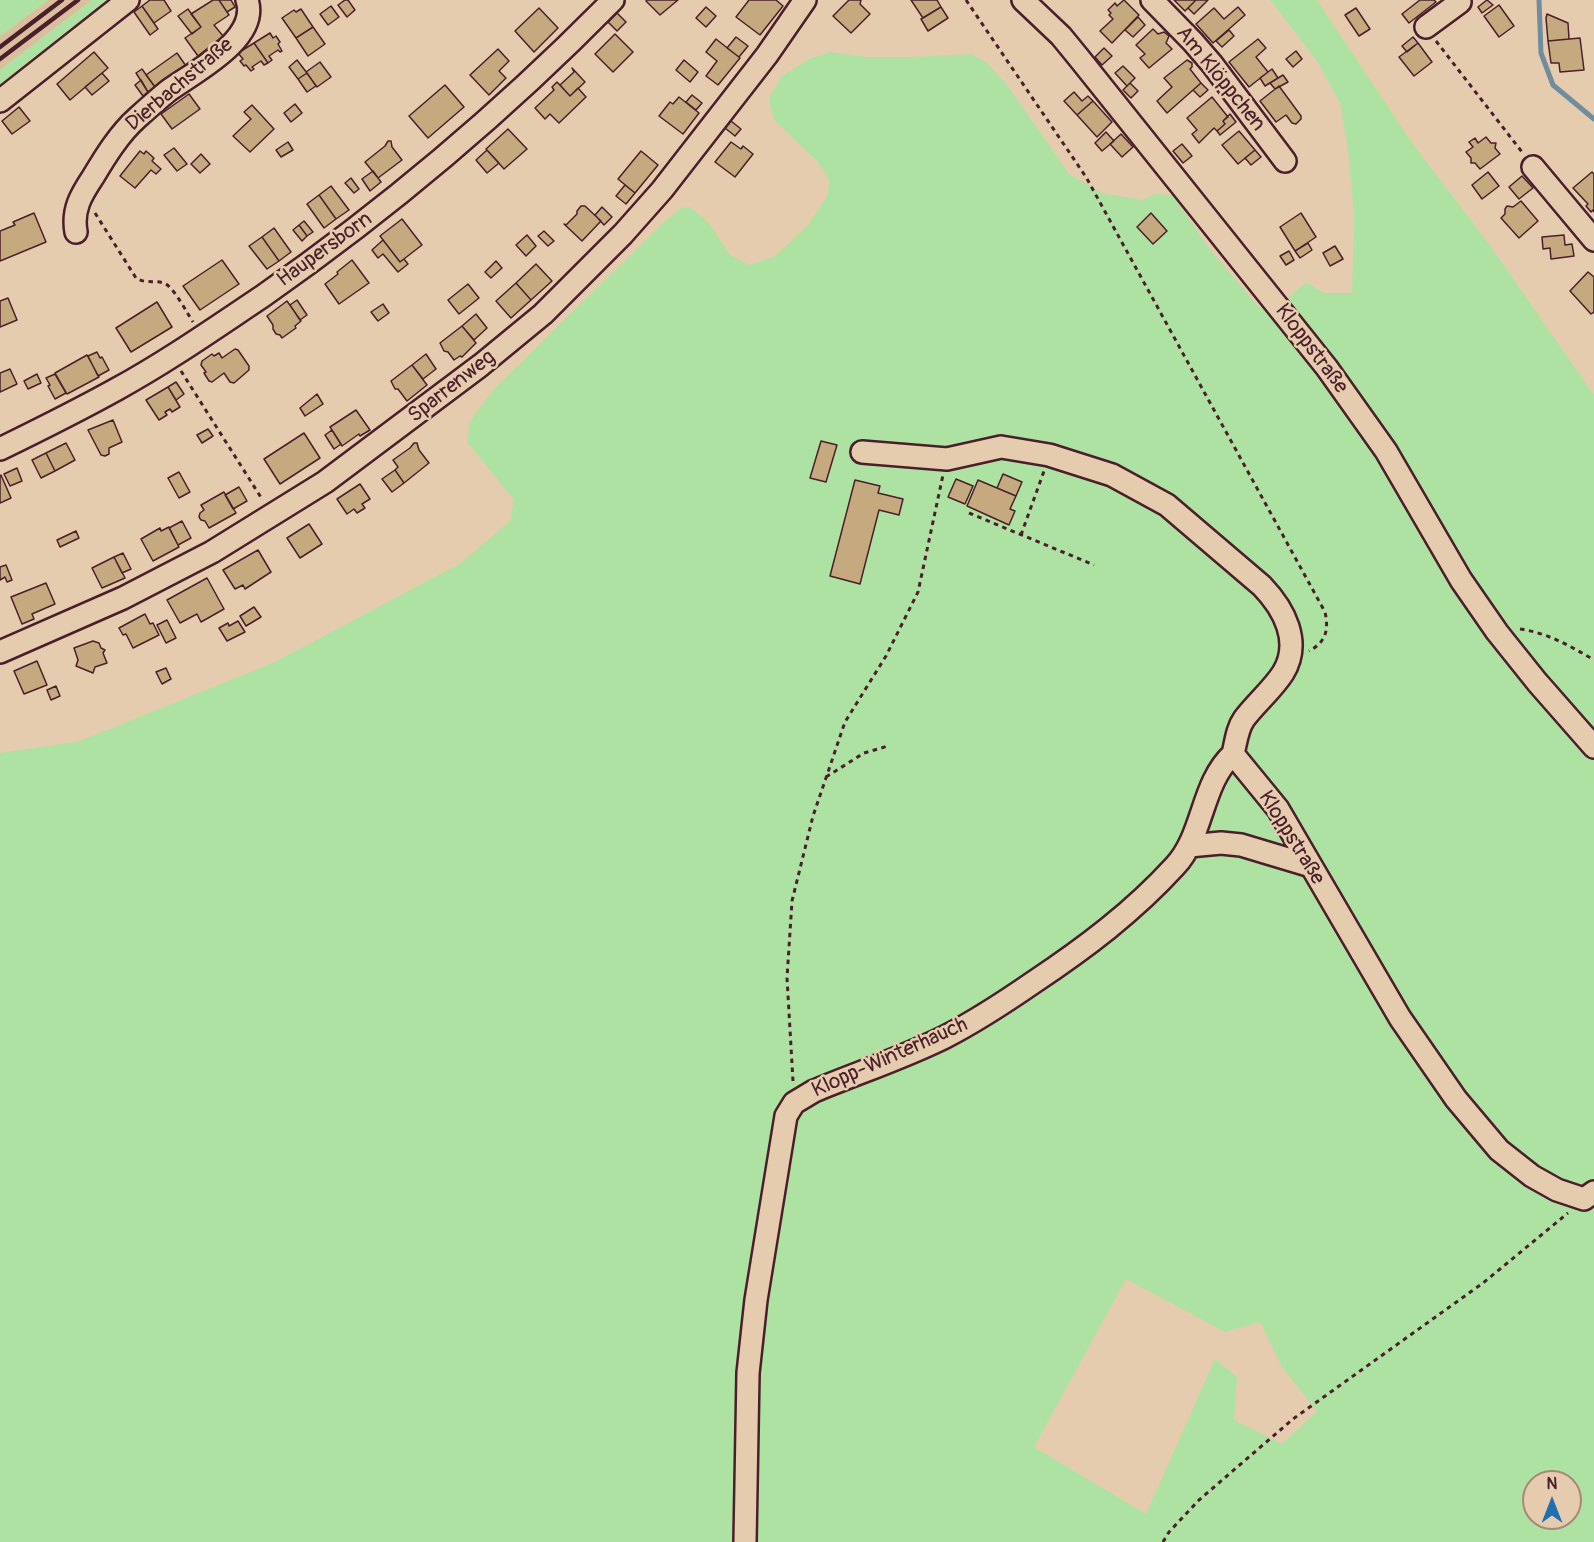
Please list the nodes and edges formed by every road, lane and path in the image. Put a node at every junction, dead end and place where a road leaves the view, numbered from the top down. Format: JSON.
{"nodes":[{"id":1,"x":128,"y":0,"type":"edge"},
{"id":2,"x":247,"y":0,"type":"edge"},
{"id":3,"x":613,"y":0,"type":"edge"},
{"id":4,"x":805,"y":0,"type":"edge"},
{"id":5,"x":966,"y":0,"type":"edge"},
{"id":6,"x":1023,"y":0,"type":"edge"},
{"id":7,"x":1152,"y":0,"type":"edge"},
{"id":8,"x":1463,"y":6,"type":"edge"},
{"id":9,"x":1426,"y":27,"type":"joint"},
{"id":10,"x":0,"y":101,"type":"edge"},
{"id":11,"x":1285,"y":161,"type":"dead end"},
{"id":12,"x":1533,"y":167,"type":"joint"},
{"id":13,"x":83,"y":193,"type":"junction"},
{"id":14,"x":75,"y":232,"type":"dead end"},
{"id":15,"x":1594,"y":240,"type":"edge"},
{"id":16,"x":202,"y":336,"type":"junction"},
{"id":17,"x":172,"y":357,"type":"junction"},
{"id":18,"x":0,"y":449,"type":"edge"},
{"id":19,"x":862,"y":452,"type":"dead end"},
{"id":20,"x":947,"y":459,"type":"junction"},
{"id":21,"x":1038,"y":494,"type":"dead end"},
{"id":22,"x":969,"y":513,"type":"dead end"},
{"id":23,"x":272,"y":515,"type":"junction"},
{"id":24,"x":1021,"y":535,"type":"junction"},
{"id":25,"x":1094,"y":565,"type":"dead end"},
{"id":26,"x":1497,"y":632,"type":"junction"},
{"id":27,"x":0,"y":652,"type":"edge"},
{"id":28,"x":1291,"y":653,"type":"junction"},
{"id":29,"x":1594,"y":660,"type":"edge"},
{"id":30,"x":888,"y":746,"type":"dead end"},
{"id":31,"x":1594,"y":747,"type":"edge"},
{"id":32,"x":1233,"y":754,"type":"junction"},
{"id":33,"x":826,"y":777,"type":"junction"},
{"id":34,"x":1189,"y":846,"type":"junction"},
{"id":35,"x":1311,"y":866,"type":"junction"},
{"id":36,"x":794,"y":1103,"type":"junction"},
{"id":37,"x":1589,"y":1196,"type":"edge"},
{"id":38,"x":745,"y":1542,"type":"edge"},
{"id":39,"x":1163,"y":1542,"type":"edge"}],
"edges":[{"from":1,"to":10,"type":"street"},
{"from":2,"to":13,"type":"street","name":"Dierbachstraße"},
{"from":3,"to":16,"type":"street","name":"Haupersborn"},
{"from":4,"to":23,"type":"street","name":"Sparrenweg"},
{"from":5,"to":28,"type":"path"},
{"from":6,"to":26,"type":"street","name":"Kloppstraße"},
{"from":7,"to":11,"type":"street","name":"Am Klöppchen"},
{"from":8,"to":9,"type":"street"},
{"from":9,"to":12,"type":"path"},
{"from":12,"to":15,"type":"street"},
{"from":13,"to":14,"type":"street","name":"Dierbachstraße"},
{"from":13,"to":16,"type":"path"},
{"from":16,"to":17,"type":"street","name":"Haupersborn"},
{"from":17,"to":18,"type":"street","name":"Haupersborn"},
{"from":17,"to":23,"type":"path"},
{"from":19,"to":20,"type":"street"},
{"from":20,"to":28,"type":"street"},
{"from":20,"to":33,"type":"path"},
{"from":21,"to":24,"type":"path"},
{"from":22,"to":24,"type":"path"},
{"from":23,"to":27,"type":"street","name":"Sparrenweg"},
{"from":24,"to":25,"type":"path"},
{"from":26,"to":29,"type":"path"},
{"from":26,"to":31,"type":"street","name":"Kloppstraße"},
{"from":28,"to":32,"type":"street"},
{"from":30,"to":33,"type":"path"},
{"from":32,"to":34,"type":"street","name":"Klopp-Winterhauch"},
{"from":32,"to":35,"type":"street","name":"Kloppstraße"},
{"from":33,"to":36,"type":"path"},
{"from":34,"to":35,"type":"street"},
{"from":34,"to":36,"type":"street","name":"Klopp-Winterhauch"},
{"from":35,"to":37,"type":"street","name":"Kloppstraße"},
{"from":36,"to":38,"type":"street","name":"Klopp-Winterhauch"},
{"from":37,"to":39,"type":"path"}]}
